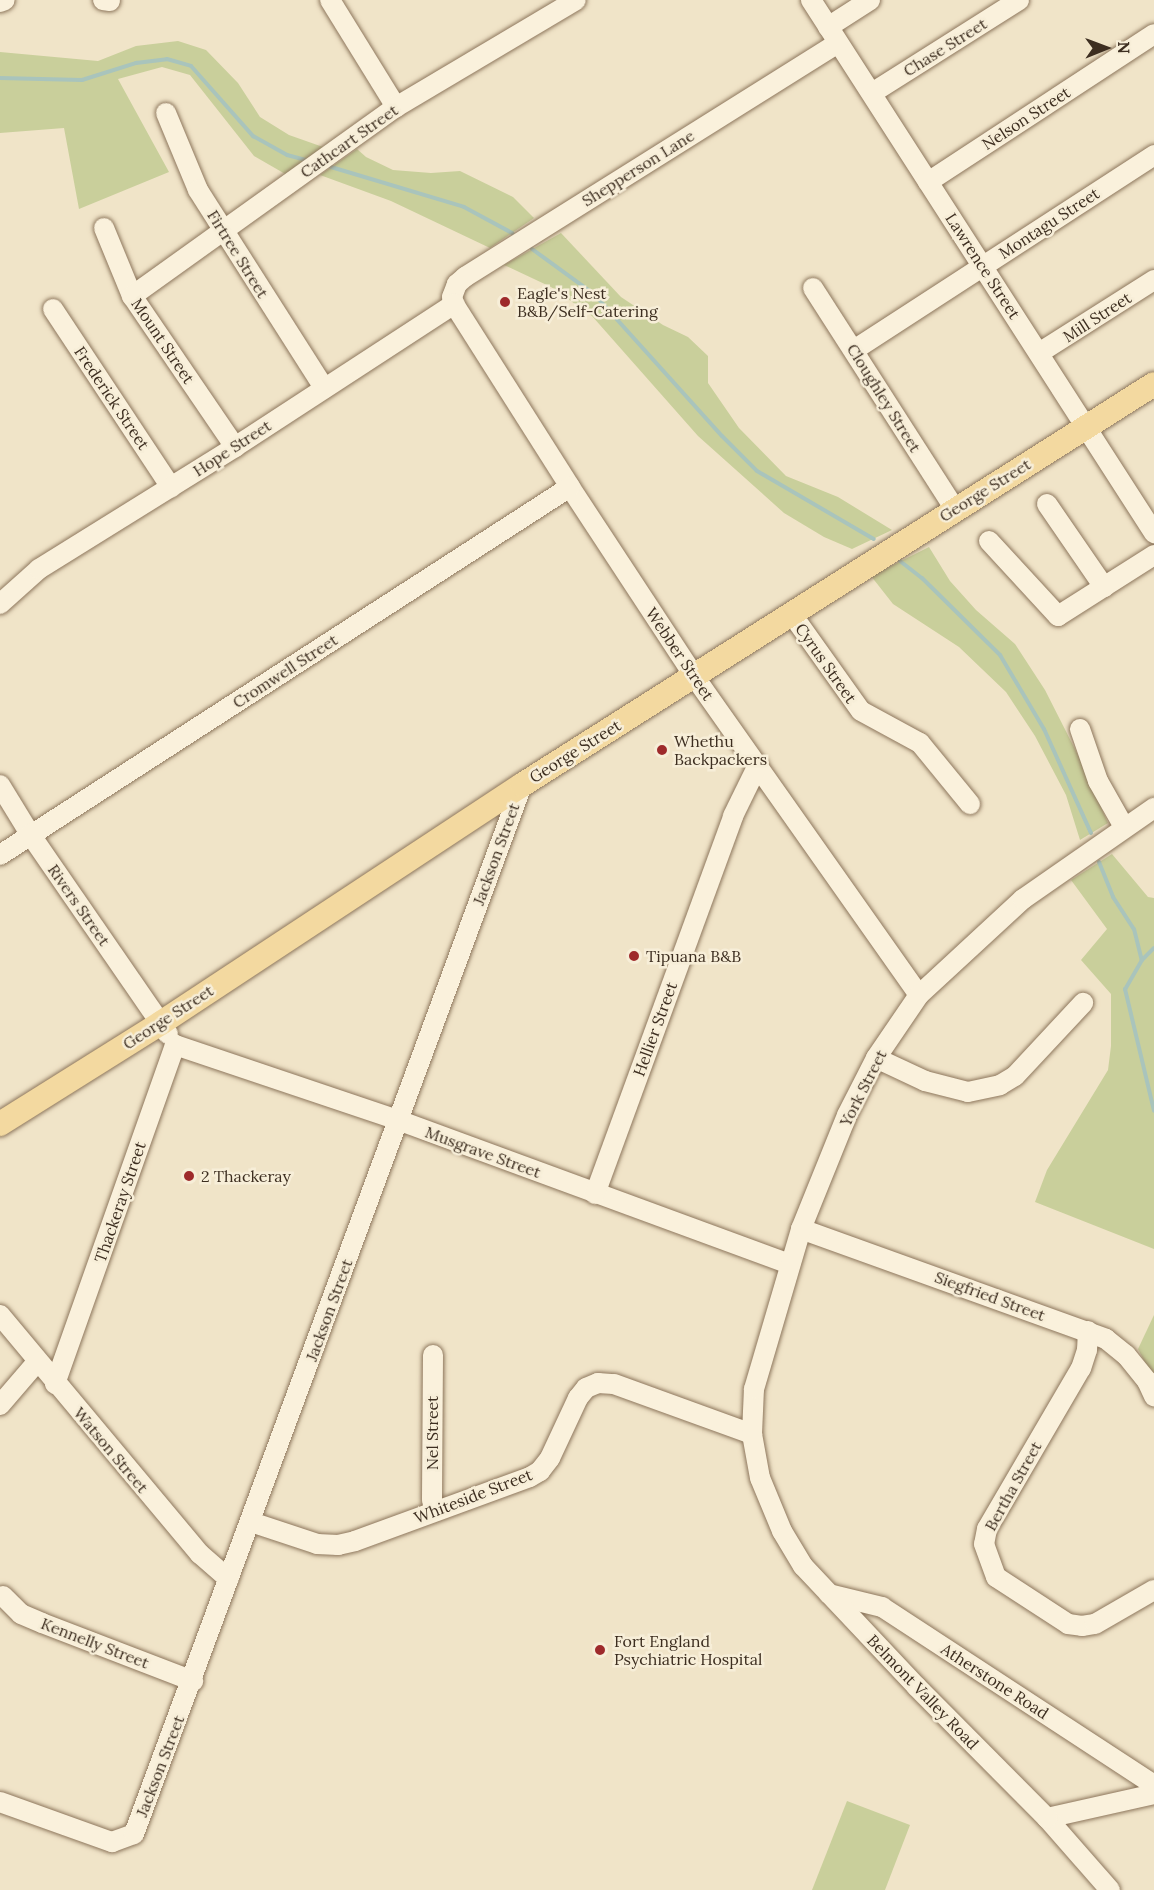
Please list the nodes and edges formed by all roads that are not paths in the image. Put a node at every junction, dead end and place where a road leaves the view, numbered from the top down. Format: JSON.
{"nodes":[{"id":1,"x":5,"y":0,"type":"edge"},
{"id":2,"x":103,"y":0,"type":"edge"},
{"id":3,"x":330,"y":0,"type":"edge"},
{"id":4,"x":576,"y":0,"type":"edge"},
{"id":5,"x":811,"y":0,"type":"edge"},
{"id":6,"x":870,"y":0,"type":"edge"},
{"id":7,"x":1019,"y":0,"type":"edge"},
{"id":8,"x":110,"y":1,"type":"edge"},
{"id":9,"x":0,"y":2,"type":"edge"},
{"id":10,"x":1154,"y":34,"type":"edge"},
{"id":11,"x":833,"y":35,"type":"junction"},
{"id":12,"x":872,"y":93,"type":"junction"},
{"id":13,"x":396,"y":107,"type":"junction"},
{"id":14,"x":166,"y":113,"type":"dead end"},
{"id":15,"x":1154,"y":155,"type":"edge"},
{"id":16,"x":928,"y":182,"type":"junction"},
{"id":17,"x":104,"y":228,"type":"dead end"},
{"id":18,"x":223,"y":231,"type":"junction"},
{"id":19,"x":983,"y":266,"type":"junction"},
{"id":20,"x":1154,"y":280,"type":"edge"},
{"id":21,"x":813,"y":288,"type":"dead end"},
{"id":22,"x":132,"y":296,"type":"junction"},
{"id":23,"x":454,"y":304,"type":"junction"},
{"id":24,"x":53,"y":309,"type":"dead end"},
{"id":25,"x":854,"y":350,"type":"junction"},
{"id":26,"x":1039,"y":353,"type":"junction"},
{"id":27,"x":1154,"y":384,"type":"edge"},
{"id":28,"x":324,"y":388,"type":"junction"},
{"id":29,"x":1085,"y":428,"type":"junction"},
{"id":30,"x":235,"y":447,"type":"junction"},
{"id":31,"x":171,"y":487,"type":"junction"},
{"id":32,"x":570,"y":487,"type":"junction"},
{"id":33,"x":1047,"y":504,"type":"dead end"},
{"id":34,"x":954,"y":509,"type":"junction"},
{"id":35,"x":1154,"y":533,"type":"edge"},
{"id":36,"x":989,"y":541,"type":"dead end"},
{"id":37,"x":1154,"y":555,"type":"edge"},
{"id":38,"x":1104,"y":587,"type":"junction"},
{"id":39,"x":6,"y":598,"type":"edge"},
{"id":40,"x":791,"y":613,"type":"junction"},
{"id":41,"x":694,"y":676,"type":"junction"},
{"id":42,"x":1080,"y":729,"type":"dead end"},
{"id":43,"x":758,"y":765,"type":"junction"},
{"id":44,"x":0,"y":785,"type":"edge"},
{"id":45,"x":522,"y":785,"type":"junction"},
{"id":46,"x":970,"y":804,"type":"dead end"},
{"id":47,"x":1154,"y":808,"type":"edge"},
{"id":48,"x":1124,"y":826,"type":"junction"},
{"id":49,"x":30,"y":834,"type":"junction"},
{"id":50,"x":0,"y":855,"type":"edge"},
{"id":51,"x":919,"y":995,"type":"junction"},
{"id":52,"x":1083,"y":1003,"type":"dead end"},
{"id":53,"x":161,"y":1023,"type":"junction"},
{"id":54,"x":175,"y":1045,"type":"junction"},
{"id":55,"x":876,"y":1058,"type":"junction"},
{"id":56,"x":398,"y":1120,"type":"junction"},
{"id":57,"x":0,"y":1124,"type":"edge"},
{"id":58,"x":595,"y":1194,"type":"junction"},
{"id":59,"x":801,"y":1229,"type":"junction"},
{"id":60,"x":789,"y":1264,"type":"junction"},
{"id":61,"x":0,"y":1315,"type":"edge"},
{"id":62,"x":1088,"y":1330,"type":"junction"},
{"id":63,"x":433,"y":1355,"type":"dead end"},
{"id":64,"x":37,"y":1362,"type":"junction"},
{"id":65,"x":55,"y":1384,"type":"junction"},
{"id":66,"x":1154,"y":1396,"type":"edge"},
{"id":67,"x":0,"y":1405,"type":"edge"},
{"id":68,"x":752,"y":1434,"type":"junction"},
{"id":69,"x":760,"y":1478,"type":"joint"},
{"id":70,"x":434,"y":1511,"type":"junction"},
{"id":71,"x":251,"y":1522,"type":"junction"},
{"id":72,"x":229,"y":1579,"type":"junction"},
{"id":73,"x":1154,"y":1590,"type":"edge"},
{"id":74,"x":829,"y":1594,"type":"junction"},
{"id":75,"x":3,"y":1596,"type":"dead end"},
{"id":76,"x":193,"y":1681,"type":"junction"},
{"id":77,"x":1154,"y":1785,"type":"edge"},
{"id":78,"x":1154,"y":1794,"type":"edge"},
{"id":79,"x":0,"y":1802,"type":"edge"},
{"id":80,"x":1047,"y":1818,"type":"junction"},
{"id":81,"x":1110,"y":1890,"type":"edge"}],
"edges":[{"from":1,"to":9,"type":"street"},
{"from":2,"to":8,"type":"street"},
{"from":3,"to":13,"type":"street"},
{"from":4,"to":13,"type":"street","name":"Cathcart Street"},
{"from":5,"to":11,"type":"street","name":"Lawrence Street"},
{"from":6,"to":11,"type":"street","name":"Shepperson Lane"},
{"from":7,"to":12,"type":"street","name":"Chase Street"},
{"from":10,"to":16,"type":"street","name":"Nelson Street"},
{"from":11,"to":12,"type":"street","name":"Lawrence Street"},
{"from":11,"to":23,"type":"street","name":"Shepperson Lane"},
{"from":12,"to":16,"type":"street","name":"Lawrence Street"},
{"from":13,"to":18,"type":"street","name":"Cathcart Street"},
{"from":14,"to":18,"type":"street","name":"Firtree Street"},
{"from":15,"to":19,"type":"street","name":"Montagu Street"},
{"from":16,"to":19,"type":"street","name":"Lawrence Street"},
{"from":17,"to":22,"type":"street","name":"Mount Street"},
{"from":18,"to":22,"type":"street","name":"Cathcart Street"},
{"from":18,"to":28,"type":"street","name":"Firtree Street"},
{"from":19,"to":25,"type":"street","name":"Montagu Street"},
{"from":19,"to":26,"type":"street","name":"Lawrence Street"},
{"from":20,"to":26,"type":"street","name":"Mill Street"},
{"from":21,"to":25,"type":"street","name":"Cloughley Street"},
{"from":22,"to":30,"type":"street","name":"Mount Street"},
{"from":23,"to":28,"type":"street","name":"Hope Street"},
{"from":23,"to":32,"type":"street","name":"Webber Street"},
{"from":24,"to":31,"type":"street","name":"Frederick Street"},
{"from":25,"to":34,"type":"street","name":"Cloughley Street"},
{"from":26,"to":29,"type":"street","name":"Lawrence Street"},
{"from":27,"to":29,"type":"main road","name":"George Street"},
{"from":28,"to":30,"type":"street","name":"Hope Street"},
{"from":29,"to":34,"type":"main road","name":"George Street"},
{"from":29,"to":35,"type":"street","name":"Lawrence Street"},
{"from":30,"to":31,"type":"street","name":"Hope Street"},
{"from":31,"to":39,"type":"street","name":"Hope Street"},
{"from":32,"to":41,"type":"street","name":"Webber Street"},
{"from":32,"to":49,"type":"street","name":"Cromwell Street"},
{"from":33,"to":38,"type":"street"},
{"from":34,"to":40,"type":"main road","name":"George Street"},
{"from":36,"to":38,"type":"street"},
{"from":37,"to":38,"type":"street"},
{"from":40,"to":41,"type":"main road","name":"George Street"},
{"from":40,"to":46,"type":"street","name":"Cyrus Street"},
{"from":41,"to":43,"type":"street","name":"Webber Street"},
{"from":41,"to":45,"type":"main road","name":"George Street"},
{"from":42,"to":48,"type":"street"},
{"from":43,"to":51,"type":"street","name":"Webber Street"},
{"from":43,"to":58,"type":"street","name":"Hellier Street"},
{"from":44,"to":49,"type":"street","name":"Rivers Street"},
{"from":45,"to":53,"type":"main road","name":"George Street"},
{"from":45,"to":56,"type":"street","name":"Jackson Street"},
{"from":47,"to":48,"type":"street","name":"York Street"},
{"from":48,"to":51,"type":"street","name":"York Street"},
{"from":49,"to":50,"type":"street","name":"Cromwell Street"},
{"from":49,"to":53,"type":"street","name":"Rivers Street"},
{"from":51,"to":55,"type":"street","name":"York Street"},
{"from":52,"to":55,"type":"street"},
{"from":53,"to":54,"type":"street"},
{"from":53,"to":57,"type":"main road","name":"George Street"},
{"from":54,"to":56,"type":"street","name":"Musgrave Street"},
{"from":54,"to":65,"type":"street","name":"Thackeray Street"},
{"from":55,"to":59,"type":"street","name":"York Street"},
{"from":56,"to":58,"type":"street","name":"Musgrave Street"},
{"from":56,"to":71,"type":"street","name":"Jackson Street"},
{"from":58,"to":60,"type":"street","name":"Musgrave Street"},
{"from":59,"to":60,"type":"street","name":"York Street"},
{"from":59,"to":62,"type":"street","name":"Siegfried Street"},
{"from":60,"to":68,"type":"street","name":"York Street"},
{"from":61,"to":64,"type":"street","name":"Watson Street"},
{"from":62,"to":66,"type":"street","name":"Siegfried Street"},
{"from":62,"to":73,"type":"street","name":"Bertha Street"},
{"from":63,"to":70,"type":"street","name":"Nel Street"},
{"from":64,"to":65,"type":"street","name":"Watson Street"},
{"from":64,"to":67,"type":"street"},
{"from":65,"to":72,"type":"street","name":"Watson Street"},
{"from":68,"to":69,"type":"street","name":"York Street"},
{"from":68,"to":70,"type":"street","name":"Whiteside Street"},
{"from":69,"to":74,"type":"street","name":"Belmont Valley Road"},
{"from":70,"to":71,"type":"street","name":"Whiteside Street"},
{"from":71,"to":72,"type":"street","name":"Jackson Street"},
{"from":72,"to":76,"type":"street","name":"Jackson Street"},
{"from":74,"to":77,"type":"street","name":"Atherstone Road"},
{"from":74,"to":80,"type":"street","name":"Belmont Valley Road"},
{"from":75,"to":76,"type":"street","name":"Kennelly Street"},
{"from":76,"to":79,"type":"street","name":"Jackson Street"},
{"from":78,"to":80,"type":"street"},
{"from":80,"to":81,"type":"street","name":"Belmont Valley Road"}]}
